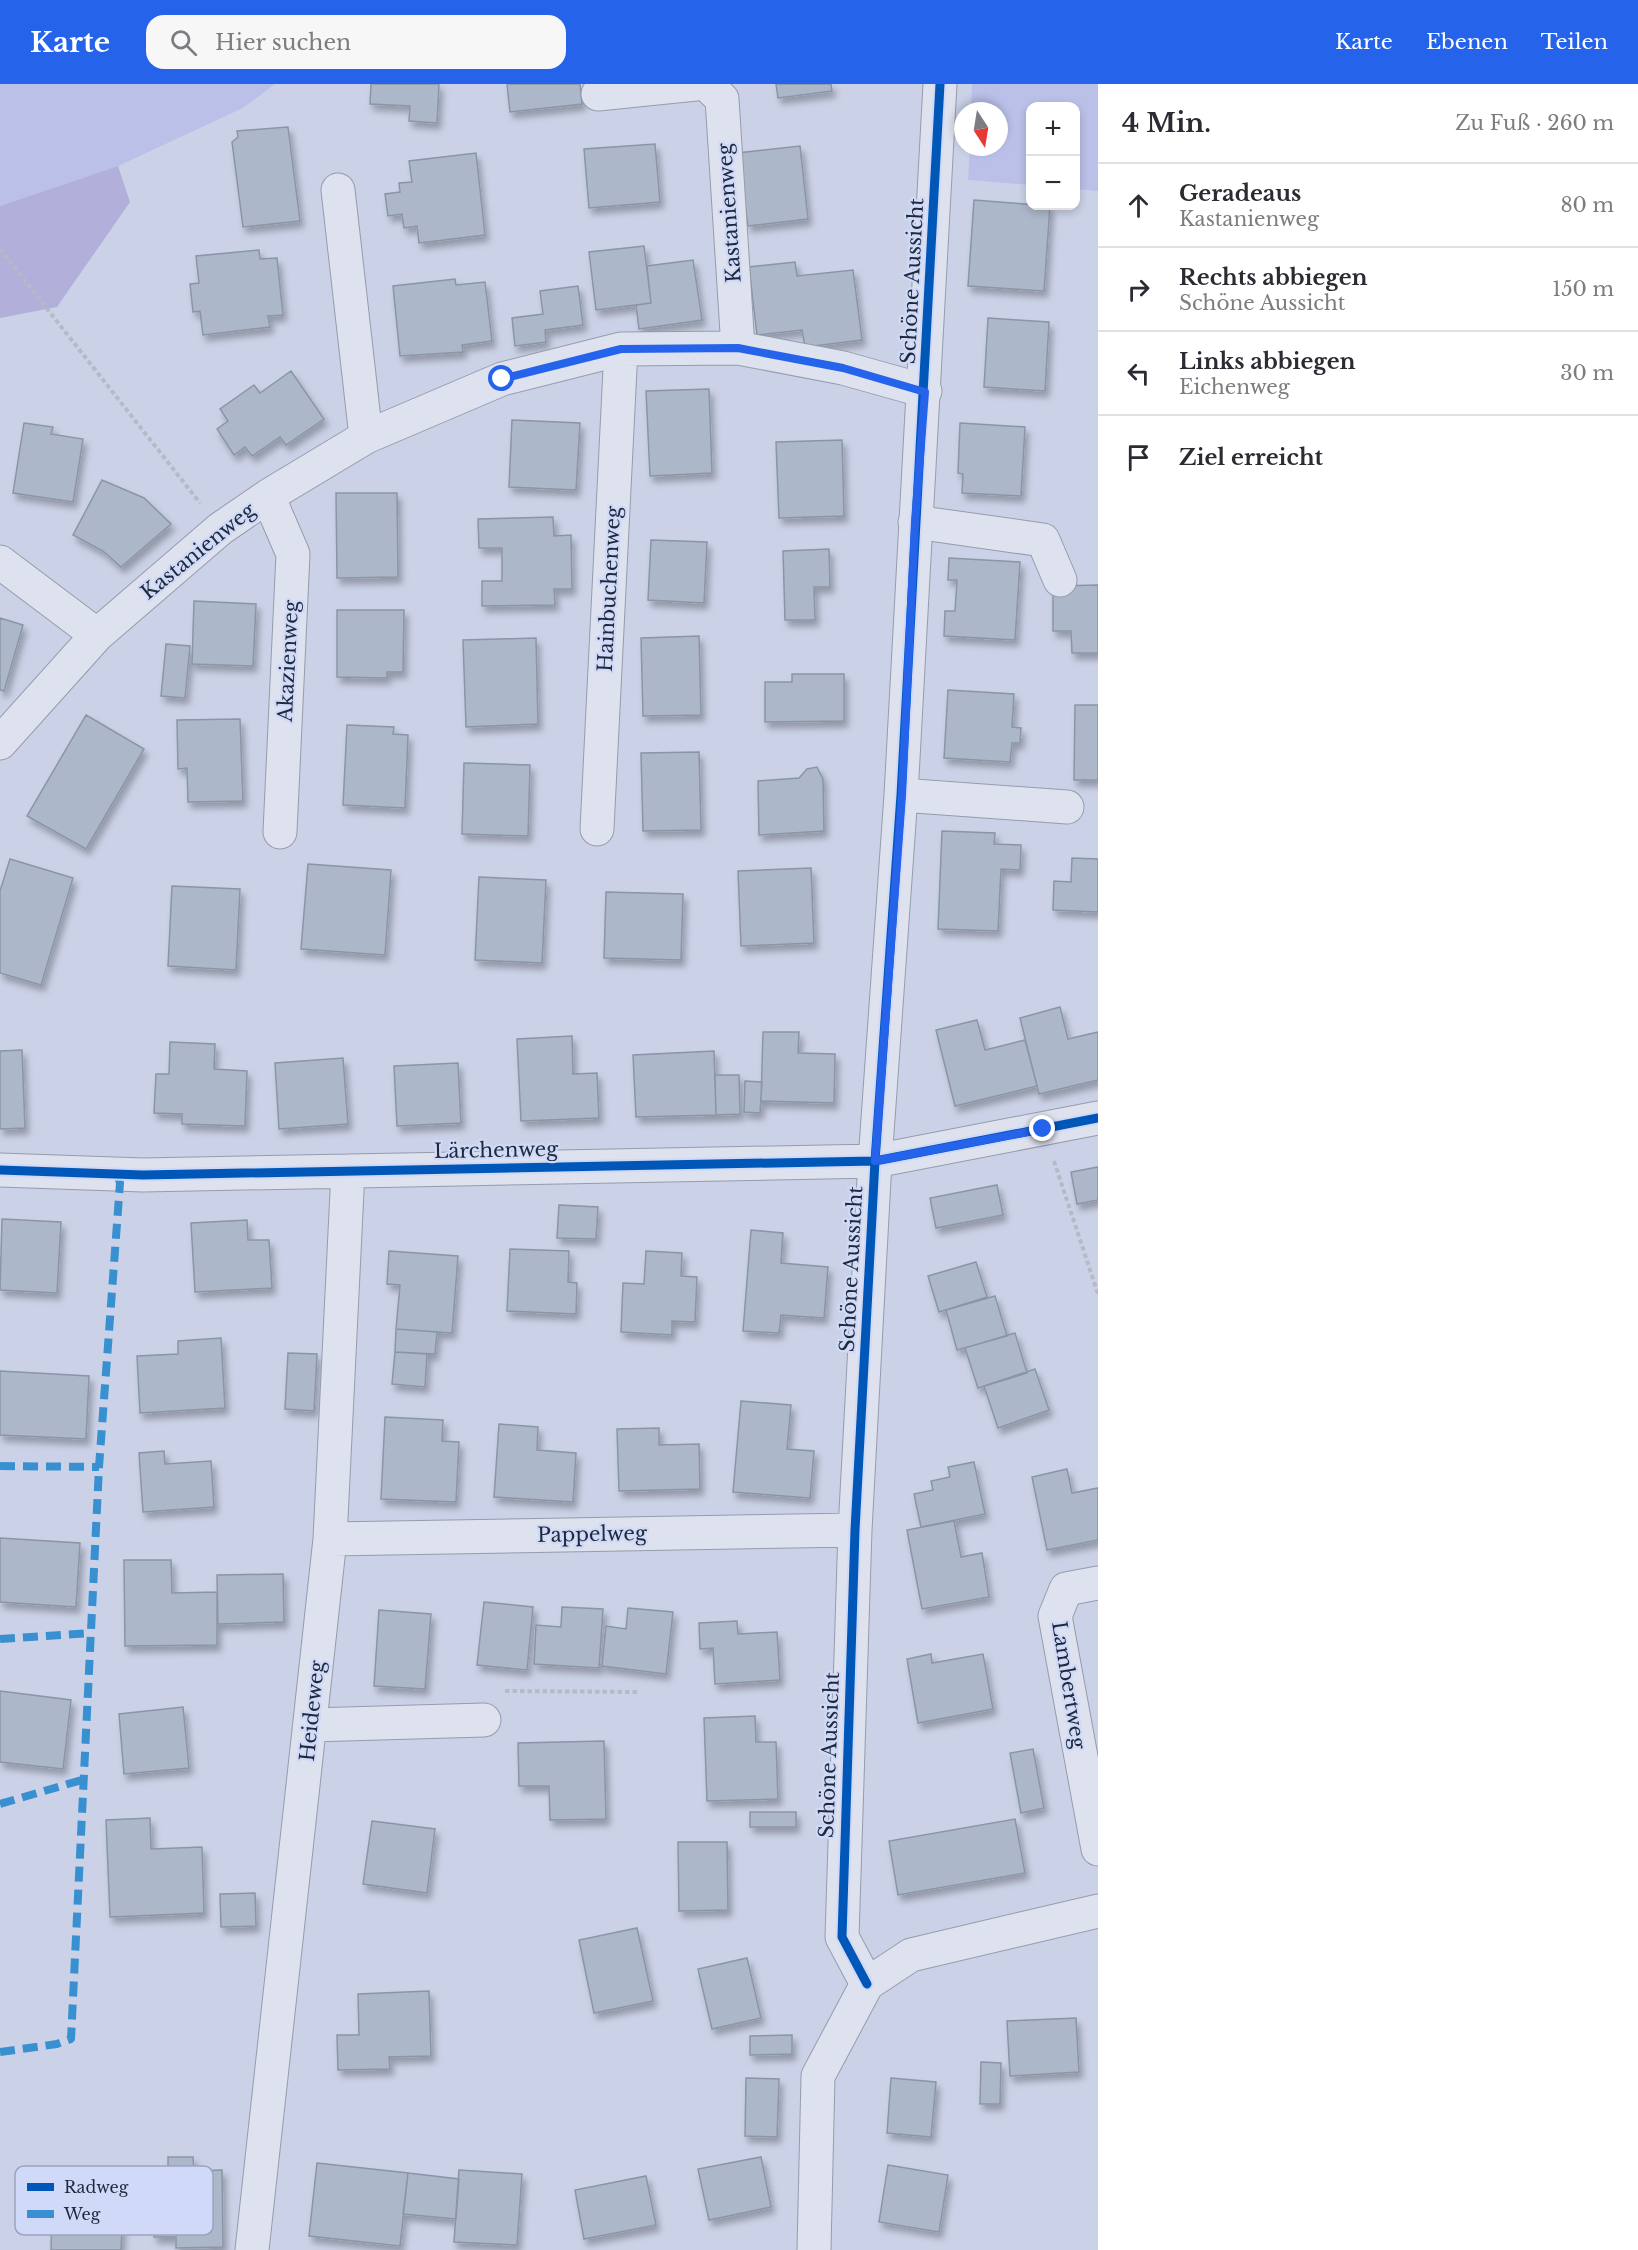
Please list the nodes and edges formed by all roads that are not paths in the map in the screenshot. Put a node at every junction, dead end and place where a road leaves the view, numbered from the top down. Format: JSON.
{"nodes":[{"id":1,"x":696,"y":84,"type":"edge"},
{"id":2,"x":706,"y":84,"type":"edge"},
{"id":3,"x":940,"y":84,"type":"edge"},
{"id":4,"x":598,"y":94,"type":"dead end"},
{"id":5,"x":338,"y":190,"type":"dead end"},
{"id":6,"x":738,"y":348,"type":"junction"},
{"id":7,"x":621,"y":349,"type":"junction"},
{"id":8,"x":925,"y":392,"type":"junction"},
{"id":9,"x":366,"y":437,"type":"junction"},
{"id":10,"x":268,"y":496,"type":"junction"},
{"id":11,"x":915,"y":522,"type":"junction"},
{"id":12,"x":0,"y":562,"type":"edge"},
{"id":13,"x":1060,"y":580,"type":"dead end"},
{"id":14,"x":97,"y":635,"type":"junction"},
{"id":15,"x":0,"y":743,"type":"edge"},
{"id":16,"x":902,"y":795,"type":"junction"},
{"id":17,"x":1067,"y":807,"type":"dead end"},
{"id":18,"x":597,"y":829,"type":"dead end"},
{"id":19,"x":280,"y":832,"type":"dead end"},
{"id":20,"x":1098,"y":1118,"type":"edge"},
{"id":21,"x":875,"y":1161,"type":"junction"},
{"id":22,"x":0,"y":1170,"type":"edge"},
{"id":23,"x":348,"y":1171,"type":"junction"},
{"id":24,"x":855,"y":1530,"type":"junction"},
{"id":25,"x":330,"y":1539,"type":"junction"},
{"id":26,"x":1098,"y":1583,"type":"edge"},
{"id":27,"x":484,"y":1719,"type":"road end"},
{"id":28,"x":310,"y":1725,"type":"junction"},
{"id":29,"x":1098,"y":1849,"type":"edge"},
{"id":30,"x":1098,"y":1911,"type":"edge"},
{"id":31,"x":867,"y":1984,"type":"junction"},
{"id":32,"x":252,"y":2250,"type":"edge"},
{"id":33,"x":814,"y":2250,"type":"edge"}],
"edges":[{"from":1,"to":4,"type":"street"},
{"from":2,"to":6,"type":"street","name":"Kastanienweg"},
{"from":3,"to":8,"type":"street","name":"Schöne Aussicht"},
{"from":5,"to":9,"type":"street"},
{"from":6,"to":7,"type":"street","name":"Kastanienweg"},
{"from":6,"to":8,"type":"street","name":"Kastanienweg"},
{"from":7,"to":9,"type":"street","name":"Kastanienweg"},
{"from":7,"to":18,"type":"street","name":"Hainbuchenweg"},
{"from":8,"to":11,"type":"street","name":"Schöne Aussicht"},
{"from":9,"to":10,"type":"street","name":"Kastanienweg"},
{"from":10,"to":14,"type":"street","name":"Kastanienweg"},
{"from":10,"to":19,"type":"street","name":"Akazienweg"},
{"from":11,"to":13,"type":"street"},
{"from":11,"to":16,"type":"street","name":"Schöne Aussicht"},
{"from":12,"to":14,"type":"street"},
{"from":14,"to":15,"type":"street","name":"Kastanienweg"},
{"from":16,"to":17,"type":"street"},
{"from":16,"to":21,"type":"street","name":"Schöne Aussicht"},
{"from":20,"to":21,"type":"street","name":"Lärchenweg"},
{"from":21,"to":23,"type":"street","name":"Lärchenweg"},
{"from":21,"to":24,"type":"street","name":"Schöne Aussicht"},
{"from":22,"to":23,"type":"street","name":"Lärchenweg"},
{"from":23,"to":25,"type":"street","name":"Heideweg"},
{"from":24,"to":25,"type":"street","name":"Pappelweg"},
{"from":24,"to":31,"type":"street","name":"Schöne Aussicht"},
{"from":25,"to":28,"type":"street","name":"Heideweg"},
{"from":26,"to":29,"type":"street","name":"Lambertweg"},
{"from":27,"to":28,"type":"street"},
{"from":28,"to":32,"type":"street","name":"Heideweg"},
{"from":30,"to":31,"type":"street"},
{"from":31,"to":33,"type":"street"}]}
